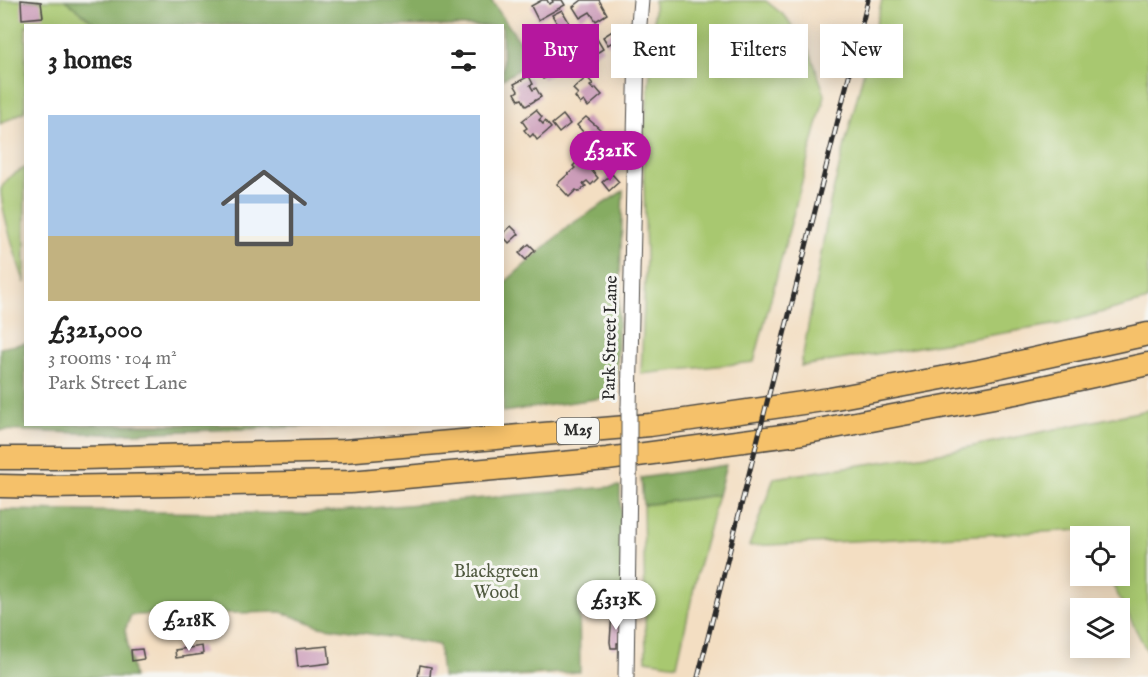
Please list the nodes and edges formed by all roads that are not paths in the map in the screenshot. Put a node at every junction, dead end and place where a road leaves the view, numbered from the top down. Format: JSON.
{"nodes":[{"id":1,"x":641,"y":0,"type":"edge"},
{"id":2,"x":1148,"y":334,"type":"edge"},
{"id":3,"x":1148,"y":364,"type":"edge"},
{"id":4,"x":0,"y":458,"type":"edge"},
{"id":5,"x":0,"y":486,"type":"edge"},
{"id":6,"x":626,"y":677,"type":"edge"}],
"edges":[{"from":1,"to":6,"type":"street","name":"Park Street Lane","bridge":true},
{"from":2,"to":4,"type":"highway","number":"M25"},
{"from":3,"to":5,"type":"highway","number":"M25"}]}
